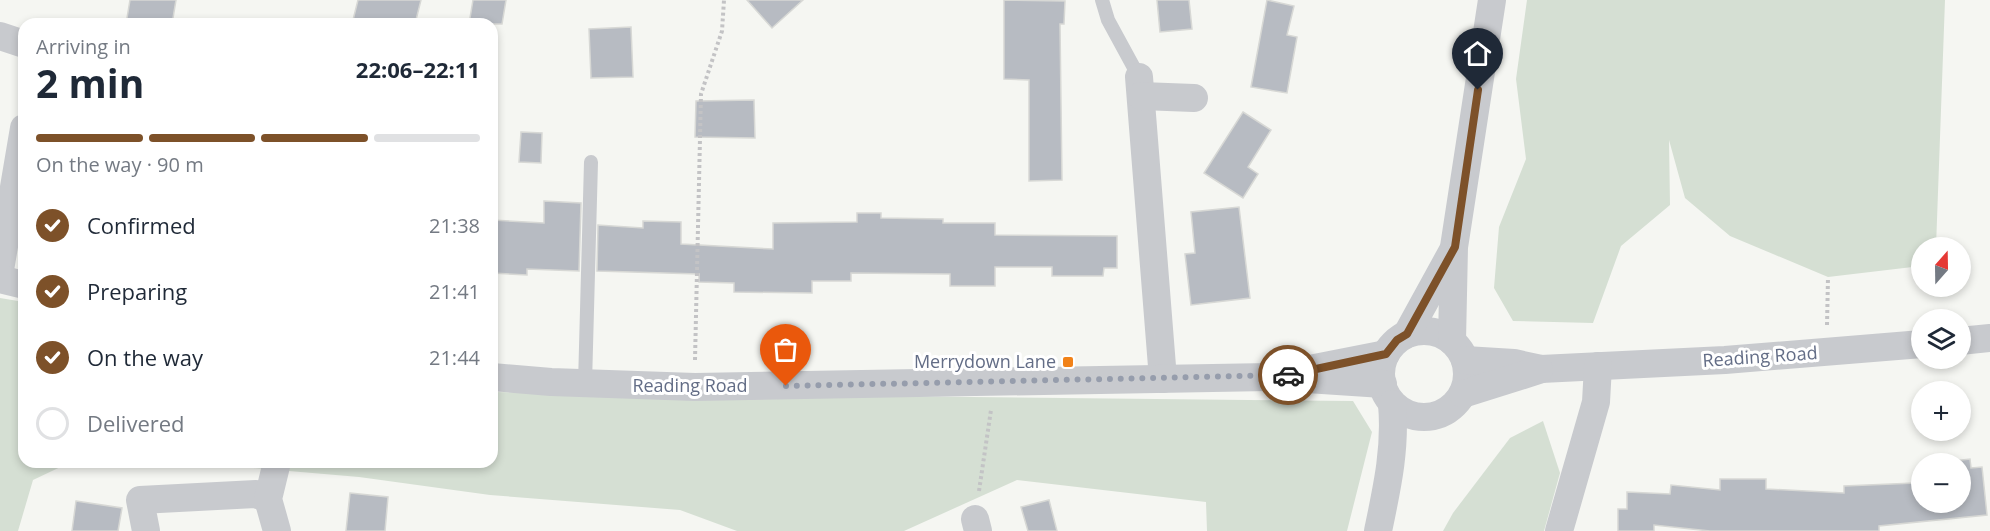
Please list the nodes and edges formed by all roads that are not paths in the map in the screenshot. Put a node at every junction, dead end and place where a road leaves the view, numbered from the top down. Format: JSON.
{"nodes":[{"id":1,"x":1102,"y":0,"type":"edge"},
{"id":2,"x":1492,"y":0,"type":"edge"},
{"id":3,"x":0,"y":36,"type":"edge"},
{"id":4,"x":18,"y":42,"type":"edge"},
{"id":5,"x":1140,"y":86,"type":"junction"},
{"id":6,"x":1194,"y":98,"type":"dead end"},
{"id":7,"x":591,"y":162,"type":"dead end"},
{"id":8,"x":18,"y":164,"type":"edge"},
{"id":9,"x":1455,"y":247,"type":"junction"},
{"id":10,"x":0,"y":270,"type":"edge"},
{"id":11,"x":0,"y":279,"type":"edge"},
{"id":12,"x":18,"y":284,"type":"edge"},
{"id":13,"x":1407,"y":334,"type":"junction"},
{"id":14,"x":1990,"y":338,"type":"edge"},
{"id":15,"x":1971,"y":340,"type":"edge"},
{"id":16,"x":1911,"y":345,"type":"edge"},
{"id":17,"x":1458,"y":350,"type":"junction"},
{"id":18,"x":1386,"y":354,"type":"junction"},
{"id":19,"x":1598,"y":366,"type":"junction"},
{"id":20,"x":1541,"y":369,"type":"junction"},
{"id":21,"x":1284,"y":376,"type":"junction"},
{"id":22,"x":498,"y":377,"type":"edge"},
{"id":23,"x":1163,"y":379,"type":"junction"},
{"id":24,"x":585,"y":384,"type":"junction"},
{"id":25,"x":1388,"y":394,"type":"junction"},
{"id":26,"x":1455,"y":402,"type":"junction"},
{"id":27,"x":276,"y":468,"type":"edge"},
{"id":28,"x":1391,"y":470,"type":"junction"},
{"id":29,"x":268,"y":499,"type":"junction"},
{"id":30,"x":146,"y":531,"type":"edge"},
{"id":31,"x":277,"y":531,"type":"edge"},
{"id":32,"x":1378,"y":531,"type":"edge"},
{"id":33,"x":1559,"y":531,"type":"edge"}],
"edges":[{"from":1,"to":5,"type":"lane"},
{"from":2,"to":9,"type":"street"},
{"from":3,"to":4,"type":"street"},
{"from":5,"to":6,"type":"street"},
{"from":5,"to":23,"type":"street"},
{"from":7,"to":24,"type":"lane"},
{"from":8,"to":10,"type":"street"},
{"from":9,"to":13,"type":"street"},
{"from":9,"to":17,"type":"street"},
{"from":11,"to":12,"type":"street"},
{"from":13,"to":17,"type":"street"},
{"from":13,"to":18,"type":"street"},
{"from":14,"to":15,"type":"street"},
{"from":16,"to":19,"type":"street","name":"Reading Road"},
{"from":17,"to":20,"type":"street","name":"Reading Road"},
{"from":17,"to":26,"type":"street"},
{"from":18,"to":21,"type":"street","name":"Reading Road"},
{"from":18,"to":25,"type":"street"},
{"from":19,"to":20,"type":"street","name":"Reading Road"},
{"from":19,"to":33,"type":"street"},
{"from":20,"to":26,"type":"street","name":"Reading Road"},
{"from":21,"to":23,"type":"street","name":"Reading Road"},
{"from":21,"to":25,"type":"street","name":"Reading Road"},
{"from":22,"to":24,"type":"street","name":"Reading Road"},
{"from":23,"to":24,"type":"street","name":"Reading Road"},
{"from":25,"to":26,"type":"street"},
{"from":25,"to":28,"type":"street"},
{"from":26,"to":28,"type":"street"},
{"from":27,"to":29,"type":"street"},
{"from":28,"to":32,"type":"street"},
{"from":29,"to":30,"type":"street"},
{"from":29,"to":31,"type":"street"}]}
